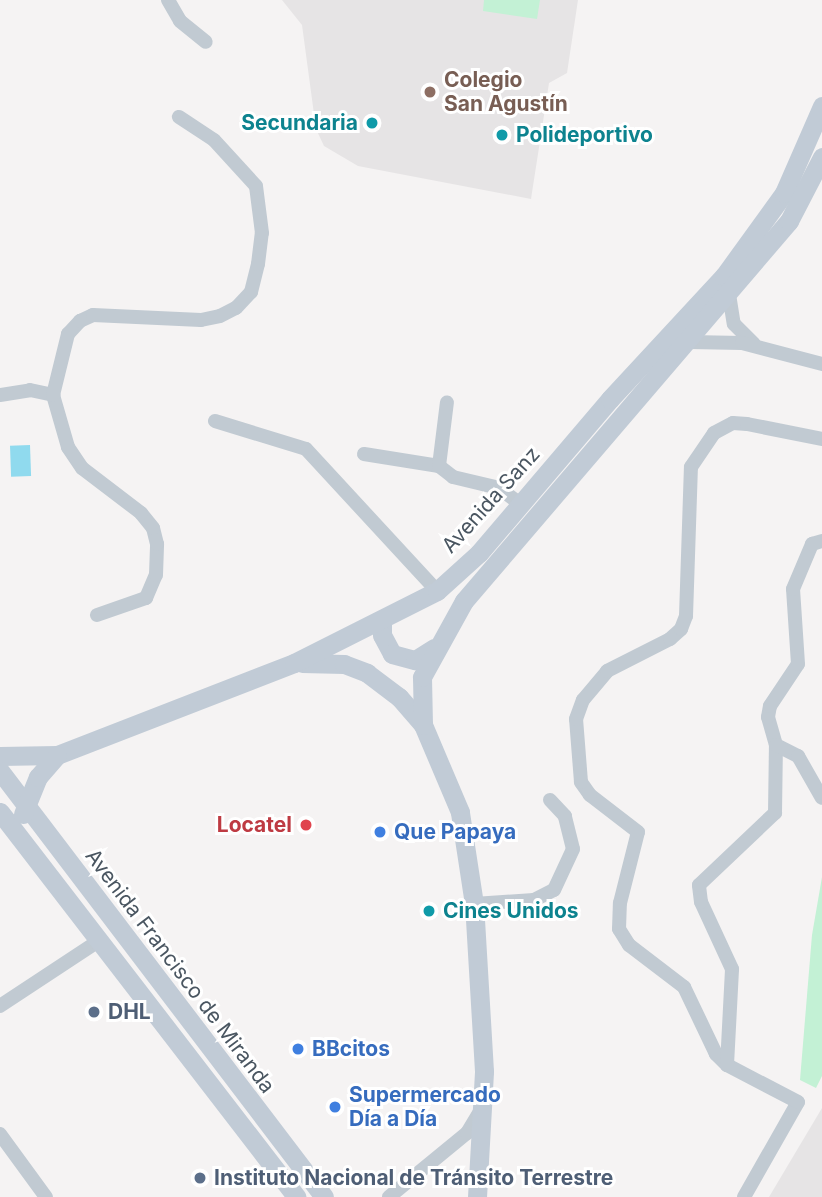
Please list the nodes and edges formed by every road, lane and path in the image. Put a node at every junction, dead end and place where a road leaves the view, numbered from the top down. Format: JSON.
{"nodes":[{"id":1,"x":168,"y":0,"type":"edge"},
{"id":2,"x":206,"y":42,"type":"dead end"},
{"id":3,"x":822,"y":106,"type":"edge"},
{"id":4,"x":179,"y":117,"type":"dead end"},
{"id":5,"x":822,"y":157,"type":"edge"},
{"id":6,"x":729,"y":294,"type":"junction"},
{"id":7,"x":690,"y":342,"type":"junction"},
{"id":8,"x":758,"y":347,"type":"junction"},
{"id":9,"x":822,"y":364,"type":"edge"},
{"id":10,"x":0,"y":395,"type":"edge"},
{"id":11,"x":53,"y":395,"type":"junction"},
{"id":12,"x":447,"y":401,"type":"dead end"},
{"id":13,"x":215,"y":421,"type":"dead end"},
{"id":14,"x":822,"y":439,"type":"edge"},
{"id":15,"x":364,"y":454,"type":"dead end"},
{"id":16,"x":439,"y":466,"type":"junction"},
{"id":17,"x":520,"y":504,"type":"junction"},
{"id":18,"x":822,"y":541,"type":"edge"},
{"id":19,"x":437,"y":591,"type":"junction"},
{"id":20,"x":97,"y":615,"type":"dead end"},
{"id":21,"x":382,"y":622,"type":"junction"},
{"id":22,"x":435,"y":647,"type":"junction"},
{"id":23,"x":294,"y":663,"type":"junction"},
{"id":24,"x":423,"y":725,"type":"junction"},
{"id":25,"x":776,"y":745,"type":"junction"},
{"id":26,"x":57,"y":755,"type":"junction"},
{"id":27,"x":0,"y":756,"type":"edge"},
{"id":28,"x":0,"y":771,"type":"edge"},
{"id":29,"x":822,"y":798,"type":"edge"},
{"id":30,"x":550,"y":800,"type":"dead end"},
{"id":31,"x":26,"y":805,"type":"junction"},
{"id":32,"x":0,"y":812,"type":"edge"},
{"id":33,"x":29,"y":846,"type":"junction"},
{"id":34,"x":474,"y":904,"type":"junction"},
{"id":35,"x":100,"y":940,"type":"junction"},
{"id":36,"x":0,"y":1006,"type":"edge"},
{"id":37,"x":727,"y":1065,"type":"junction"},
{"id":38,"x":483,"y":1107,"type":"junction"},
{"id":39,"x":0,"y":1134,"type":"edge"},
{"id":40,"x":46,"y":1197,"type":"edge"},
{"id":41,"x":296,"y":1197,"type":"edge"},
{"id":42,"x":324,"y":1197,"type":"edge"},
{"id":43,"x":389,"y":1197,"type":"edge"},
{"id":44,"x":477,"y":1197,"type":"edge"},
{"id":45,"x":744,"y":1197,"type":"edge"}],
"edges":[{"from":1,"to":2,"type":"street"},
{"from":3,"to":17,"type":"street","name":"Avenida Sanz"},
{"from":4,"to":11,"type":"street"},
{"from":5,"to":6,"type":"street"},
{"from":6,"to":7,"type":"street"},
{"from":6,"to":8,"type":"street"},
{"from":7,"to":8,"type":"street"},
{"from":7,"to":22,"type":"street"},
{"from":8,"to":9,"type":"street"},
{"from":10,"to":11,"type":"street"},
{"from":11,"to":20,"type":"street"},
{"from":12,"to":16,"type":"street"},
{"from":13,"to":19,"type":"street"},
{"from":14,"to":37,"type":"street"},
{"from":15,"to":16,"type":"street"},
{"from":16,"to":17,"type":"street"},
{"from":17,"to":19,"type":"street","name":"Avenida Sanz"},
{"from":18,"to":25,"type":"street"},
{"from":19,"to":21,"type":"street","name":"Avenida Sanz"},
{"from":21,"to":22,"type":"street"},
{"from":21,"to":23,"type":"street","name":"Avenida Sanz"},
{"from":22,"to":24,"type":"street"},
{"from":23,"to":24,"type":"street"},
{"from":23,"to":26,"type":"street","name":"Avenida Sanz"},
{"from":24,"to":34,"type":"street"},
{"from":25,"to":29,"type":"street"},
{"from":25,"to":37,"type":"street"},
{"from":26,"to":27,"type":"street"},
{"from":26,"to":31,"type":"street"},
{"from":28,"to":31,"type":"street","name":"Avenida Francisco de Miranda"},
{"from":30,"to":34,"type":"street"},
{"from":31,"to":33,"type":"street"},
{"from":31,"to":42,"type":"street","name":"Avenida Francisco de Miranda"},
{"from":32,"to":33,"type":"street"},
{"from":33,"to":35,"type":"street"},
{"from":34,"to":38,"type":"street"},
{"from":35,"to":36,"type":"street"},
{"from":35,"to":41,"type":"street"},
{"from":37,"to":45,"type":"street"},
{"from":38,"to":43,"type":"street"},
{"from":38,"to":44,"type":"street"},
{"from":39,"to":40,"type":"street"}]}
